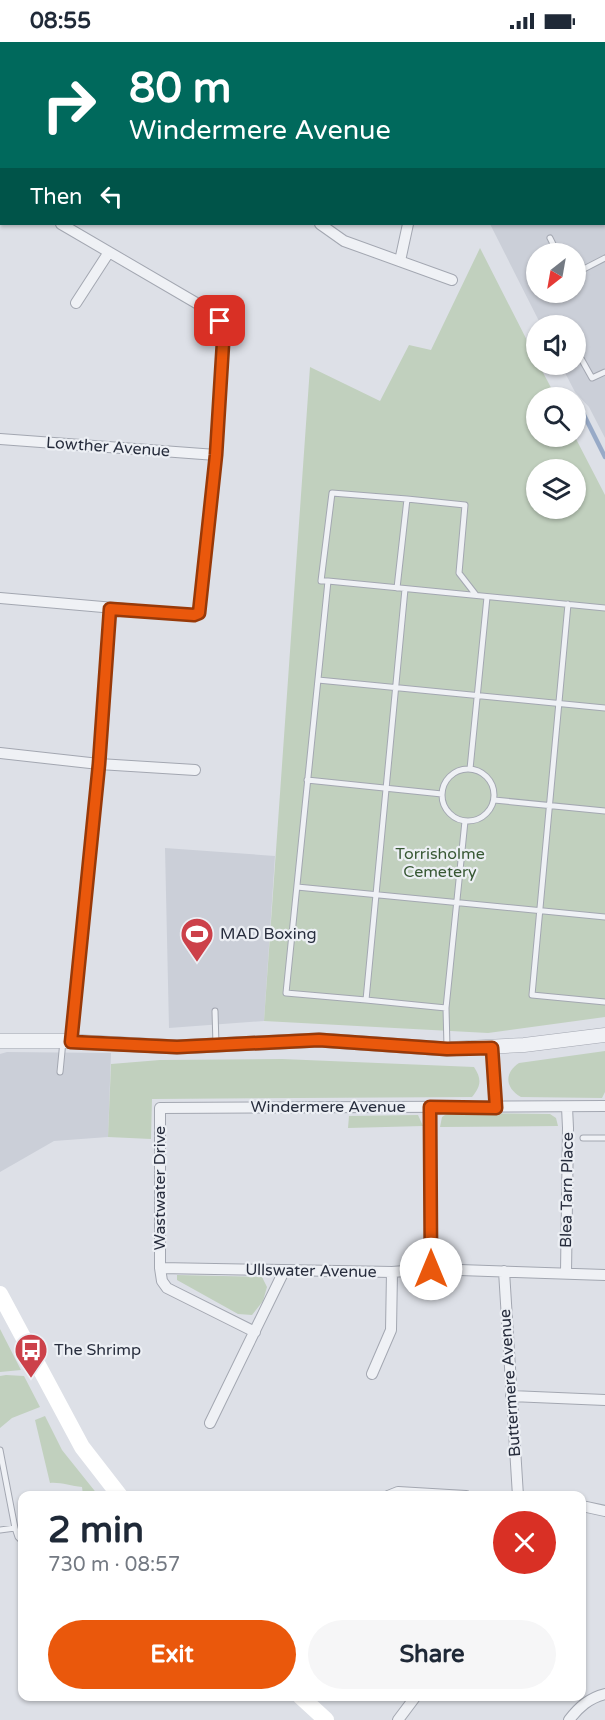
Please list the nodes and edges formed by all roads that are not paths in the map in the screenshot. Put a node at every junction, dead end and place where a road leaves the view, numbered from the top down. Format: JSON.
{"nodes":[{"id":1,"x":64,"y":225,"type":"edge"},
{"id":2,"x":321,"y":225,"type":"edge"},
{"id":3,"x":408,"y":225,"type":"edge"},
{"id":4,"x":550,"y":238,"type":"dead end"},
{"id":5,"x":552,"y":243,"type":"edge"},
{"id":6,"x":109,"y":252,"type":"junction"},
{"id":7,"x":605,"y":258,"type":"edge"},
{"id":8,"x":400,"y":261,"type":"junction"},
{"id":9,"x":586,"y":268,"type":"edge"},
{"id":10,"x":452,"y":280,"type":"dead end"},
{"id":11,"x":76,"y":303,"type":"dead end"},
{"id":12,"x":586,"y":367,"type":"edge"},
{"id":13,"x":605,"y":372,"type":"edge"},
{"id":14,"x":0,"y":439,"type":"edge"},
{"id":15,"x":216,"y":455,"type":"junction"},
{"id":16,"x":407,"y":499,"type":"junction"},
{"id":17,"x":328,"y":581,"type":"junction"},
{"id":18,"x":397,"y":588,"type":"junction"},
{"id":19,"x":405,"y":589,"type":"junction"},
{"id":20,"x":476,"y":596,"type":"junction"},
{"id":21,"x":487,"y":597,"type":"junction"},
{"id":22,"x":0,"y":598,"type":"edge"},
{"id":23,"x":568,"y":604,"type":"junction"},
{"id":24,"x":605,"y":608,"type":"edge"},
{"id":25,"x":110,"y":609,"type":"junction"},
{"id":26,"x":318,"y":680,"type":"junction"},
{"id":27,"x":396,"y":688,"type":"junction"},
{"id":28,"x":477,"y":695,"type":"junction"},
{"id":29,"x":559,"y":703,"type":"junction"},
{"id":30,"x":605,"y":708,"type":"edge"},
{"id":31,"x":0,"y":753,"type":"edge"},
{"id":32,"x":99,"y":764,"type":"junction"},
{"id":33,"x":470,"y":769,"type":"junction"},
{"id":34,"x":195,"y":770,"type":"dead end"},
{"id":35,"x":308,"y":780,"type":"junction"},
{"id":36,"x":386,"y":788,"type":"junction"},
{"id":37,"x":441,"y":794,"type":"junction"},
{"id":38,"x":494,"y":800,"type":"junction"},
{"id":39,"x":549,"y":806,"type":"junction"},
{"id":40,"x":605,"y":812,"type":"edge"},
{"id":41,"x":465,"y":821,"type":"junction"},
{"id":42,"x":297,"y":887,"type":"junction"},
{"id":43,"x":376,"y":894,"type":"junction"},
{"id":44,"x":456,"y":902,"type":"junction"},
{"id":45,"x":540,"y":910,"type":"junction"},
{"id":46,"x":605,"y":917,"type":"edge"},
{"id":47,"x":366,"y":1000,"type":"junction"},
{"id":48,"x":605,"y":1002,"type":"edge"},
{"id":49,"x":446,"y":1008,"type":"junction"},
{"id":50,"x":215,"y":1011,"type":"dead end"},
{"id":51,"x":605,"y":1035,"type":"edge"},
{"id":52,"x":1,"y":1041,"type":"edge"},
{"id":53,"x":67,"y":1041,"type":"junction"},
{"id":54,"x":216,"y":1046,"type":"junction"},
{"id":55,"x":492,"y":1048,"type":"junction"},
{"id":56,"x":447,"y":1049,"type":"junction"},
{"id":57,"x":60,"y":1072,"type":"dead end"},
{"id":58,"x":605,"y":1106,"type":"edge"},
{"id":59,"x":430,"y":1107,"type":"junction"},
{"id":60,"x":567,"y":1107,"type":"junction"},
{"id":61,"x":159,"y":1108,"type":"joint"},
{"id":62,"x":496,"y":1108,"type":"junction"},
{"id":63,"x":583,"y":1138,"type":"dead end"},
{"id":64,"x":605,"y":1138,"type":"edge"},
{"id":65,"x":160,"y":1268,"type":"junction"},
{"id":66,"x":431,"y":1269,"type":"junction"},
{"id":67,"x":284,"y":1271,"type":"junction"},
{"id":68,"x":504,"y":1271,"type":"junction"},
{"id":69,"x":392,"y":1272,"type":"junction"},
{"id":70,"x":566,"y":1273,"type":"junction"},
{"id":71,"x":605,"y":1275,"type":"edge"},
{"id":72,"x":0,"y":1294,"type":"edge"},
{"id":73,"x":255,"y":1332,"type":"junction"},
{"id":74,"x":372,"y":1374,"type":"dead end"},
{"id":75,"x":511,"y":1396,"type":"junction"},
{"id":76,"x":605,"y":1400,"type":"edge"},
{"id":77,"x":210,"y":1423,"type":"dead end"},
{"id":78,"x":0,"y":1450,"type":"edge"},
{"id":79,"x":116,"y":1491,"type":"edge"},
{"id":80,"x":518,"y":1491,"type":"edge"},
{"id":81,"x":586,"y":1507,"type":"edge"},
{"id":82,"x":605,"y":1511,"type":"edge"},
{"id":83,"x":15,"y":1528,"type":"junction"},
{"id":84,"x":0,"y":1530,"type":"edge"},
{"id":85,"x":18,"y":1537,"type":"edge"},
{"id":86,"x":605,"y":1694,"type":"edge"},
{"id":87,"x":305,"y":1701,"type":"edge"},
{"id":88,"x":412,"y":1701,"type":"edge"},
{"id":89,"x":326,"y":1720,"type":"edge"},
{"id":90,"x":398,"y":1720,"type":"edge"},
{"id":91,"x":569,"y":1720,"type":"edge"}],
"edges":[{"from":1,"to":6,"type":"street"},
{"from":2,"to":8,"type":"street"},
{"from":3,"to":8,"type":"street"},
{"from":4,"to":5,"type":"lane"},
{"from":6,"to":11,"type":"street"},
{"from":6,"to":15,"type":"street"},
{"from":7,"to":9,"type":"lane"},
{"from":8,"to":10,"type":"street"},
{"from":12,"to":13,"type":"lane"},
{"from":14,"to":15,"type":"street","name":"Lowther Avenue"},
{"from":15,"to":25,"type":"street"},
{"from":16,"to":17,"type":"lane"},
{"from":16,"to":18,"type":"lane"},
{"from":16,"to":20,"type":"lane"},
{"from":17,"to":18,"type":"lane"},
{"from":17,"to":26,"type":"lane"},
{"from":18,"to":19,"type":"lane"},
{"from":19,"to":20,"type":"lane"},
{"from":19,"to":27,"type":"lane"},
{"from":20,"to":21,"type":"lane"},
{"from":21,"to":23,"type":"lane"},
{"from":21,"to":28,"type":"lane"},
{"from":22,"to":25,"type":"street"},
{"from":23,"to":24,"type":"lane"},
{"from":23,"to":29,"type":"lane"},
{"from":25,"to":32,"type":"street"},
{"from":26,"to":27,"type":"lane"},
{"from":26,"to":35,"type":"lane"},
{"from":27,"to":28,"type":"lane"},
{"from":27,"to":36,"type":"lane"},
{"from":28,"to":29,"type":"lane"},
{"from":28,"to":33,"type":"lane"},
{"from":29,"to":30,"type":"lane"},
{"from":29,"to":39,"type":"lane"},
{"from":31,"to":32,"type":"street"},
{"from":32,"to":34,"type":"street"},
{"from":32,"to":53,"type":"street"},
{"from":33,"to":37,"type":"lane"},
{"from":33,"to":38,"type":"lane"},
{"from":35,"to":36,"type":"lane"},
{"from":35,"to":42,"type":"lane"},
{"from":36,"to":37,"type":"lane"},
{"from":36,"to":43,"type":"lane"},
{"from":37,"to":41,"type":"lane"},
{"from":38,"to":39,"type":"lane"},
{"from":38,"to":41,"type":"lane"},
{"from":39,"to":40,"type":"lane"},
{"from":39,"to":45,"type":"lane"},
{"from":41,"to":44,"type":"lane"},
{"from":42,"to":43,"type":"lane"},
{"from":42,"to":47,"type":"lane"},
{"from":43,"to":44,"type":"lane"},
{"from":43,"to":47,"type":"lane"},
{"from":44,"to":45,"type":"lane"},
{"from":44,"to":49,"type":"lane"},
{"from":45,"to":46,"type":"lane"},
{"from":45,"to":48,"type":"lane"},
{"from":47,"to":49,"type":"lane"},
{"from":49,"to":56,"type":"lane"},
{"from":50,"to":54,"type":"lane"},
{"from":51,"to":55,"type":"street"},
{"from":52,"to":53,"type":"street"},
{"from":53,"to":54,"type":"street"},
{"from":53,"to":57,"type":"lane"},
{"from":54,"to":56,"type":"street"},
{"from":55,"to":56,"type":"street"},
{"from":55,"to":62,"type":"street"},
{"from":58,"to":60,"type":"street","name":"Windermere Avenue"},
{"from":59,"to":61,"type":"street","name":"Windermere Avenue"},
{"from":59,"to":62,"type":"street","name":"Windermere Avenue"},
{"from":59,"to":66,"type":"street"},
{"from":60,"to":62,"type":"street","name":"Windermere Avenue"},
{"from":60,"to":70,"type":"street","name":"Blea Tarn Place"},
{"from":61,"to":65,"type":"street","name":"Wastwater Drive"},
{"from":63,"to":64,"type":"lane"},
{"from":65,"to":67,"type":"street","name":"Ullswater Avenue"},
{"from":65,"to":73,"type":"street"},
{"from":66,"to":68,"type":"street","name":"Ullswater Avenue"},
{"from":66,"to":69,"type":"street","name":"Ullswater Avenue"},
{"from":67,"to":69,"type":"street","name":"Ullswater Avenue"},
{"from":67,"to":73,"type":"street"},
{"from":68,"to":70,"type":"street","name":"Ullswater Avenue"},
{"from":68,"to":75,"type":"street","name":"Buttermere Avenue"},
{"from":69,"to":74,"type":"street"},
{"from":70,"to":71,"type":"street","name":"Ullswater Avenue"},
{"from":72,"to":79,"type":"main road"},
{"from":73,"to":77,"type":"street"},
{"from":75,"to":76,"type":"street"},
{"from":75,"to":80,"type":"street","name":"Buttermere Avenue"},
{"from":78,"to":83,"type":"lane"},
{"from":81,"to":82,"type":"street"},
{"from":83,"to":84,"type":"lane"},
{"from":83,"to":85,"type":"lane"},
{"from":86,"to":91,"type":"street"},
{"from":87,"to":89,"type":"main road"},
{"from":88,"to":90,"type":"street"}]}
